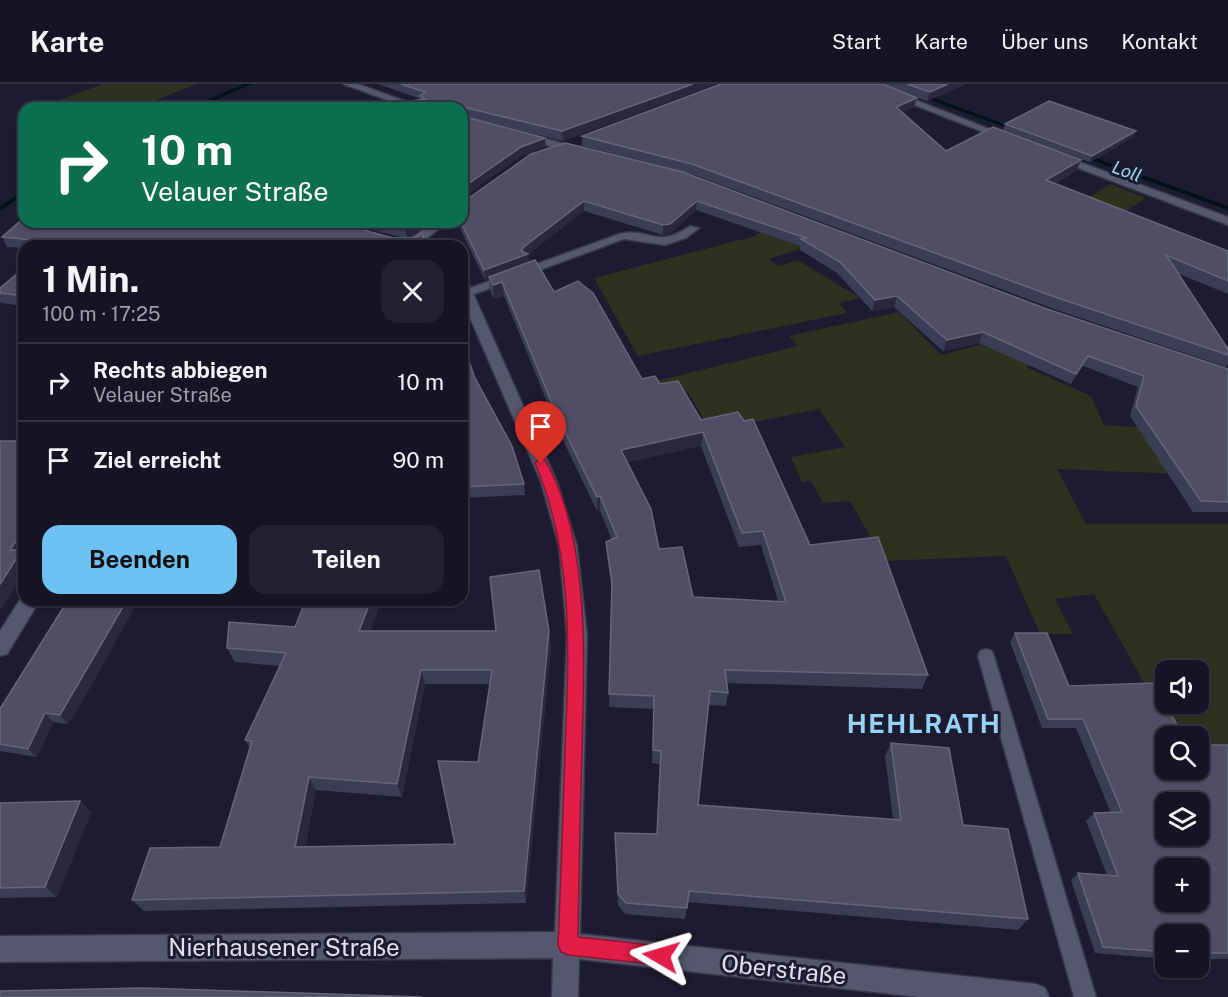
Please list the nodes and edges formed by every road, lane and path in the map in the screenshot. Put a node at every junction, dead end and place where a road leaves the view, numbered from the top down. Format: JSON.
{"nodes":[{"id":1,"x":348,"y":84,"type":"edge"},
{"id":2,"x":866,"y":84,"type":"edge"},
{"id":3,"x":401,"y":102,"type":"edge"},
{"id":4,"x":507,"y":131,"type":"edge"},
{"id":5,"x":580,"y":141,"type":"edge"},
{"id":6,"x":1024,"y":144,"type":"edge"},
{"id":7,"x":563,"y":146,"type":"junction"},
{"id":8,"x":1043,"y":151,"type":"edge"},
{"id":9,"x":545,"y":153,"type":"edge"},
{"id":10,"x":597,"y":155,"type":"edge"},
{"id":11,"x":1228,"y":221,"type":"edge"},
{"id":12,"x":433,"y":228,"type":"edge"},
{"id":13,"x":694,"y":228,"type":"dead end"},
{"id":14,"x":415,"y":240,"type":"edge"},
{"id":15,"x":468,"y":288,"type":"edge"},
{"id":16,"x":468,"y":298,"type":"edge"},
{"id":17,"x":26,"y":606,"type":"edge"},
{"id":18,"x":0,"y":648,"type":"edge"},
{"id":19,"x":986,"y":656,"type":"dead end"},
{"id":20,"x":568,"y":945,"type":"junction"},
{"id":21,"x":0,"y":949,"type":"edge"},
{"id":22,"x":565,"y":997,"type":"edge"},
{"id":23,"x":1036,"y":997,"type":"edge"},
{"id":24,"x":1085,"y":997,"type":"edge"}],
"edges":[{"from":1,"to":3,"type":"street"},
{"from":2,"to":6,"type":"street"},
{"from":4,"to":7,"type":"street"},
{"from":5,"to":7,"type":"street"},
{"from":7,"to":9,"type":"street"},
{"from":7,"to":10,"type":"street"},
{"from":8,"to":11,"type":"street"},
{"from":12,"to":14,"type":"street"},
{"from":13,"to":15,"type":"lane"},
{"from":16,"to":20,"type":"street"},
{"from":17,"to":18,"type":"street"},
{"from":19,"to":24,"type":"lane"},
{"from":20,"to":21,"type":"street","name":"Nierhausener Straße"},
{"from":20,"to":22,"type":"street"},
{"from":20,"to":23,"type":"street","name":"Oberstraße"}]}
